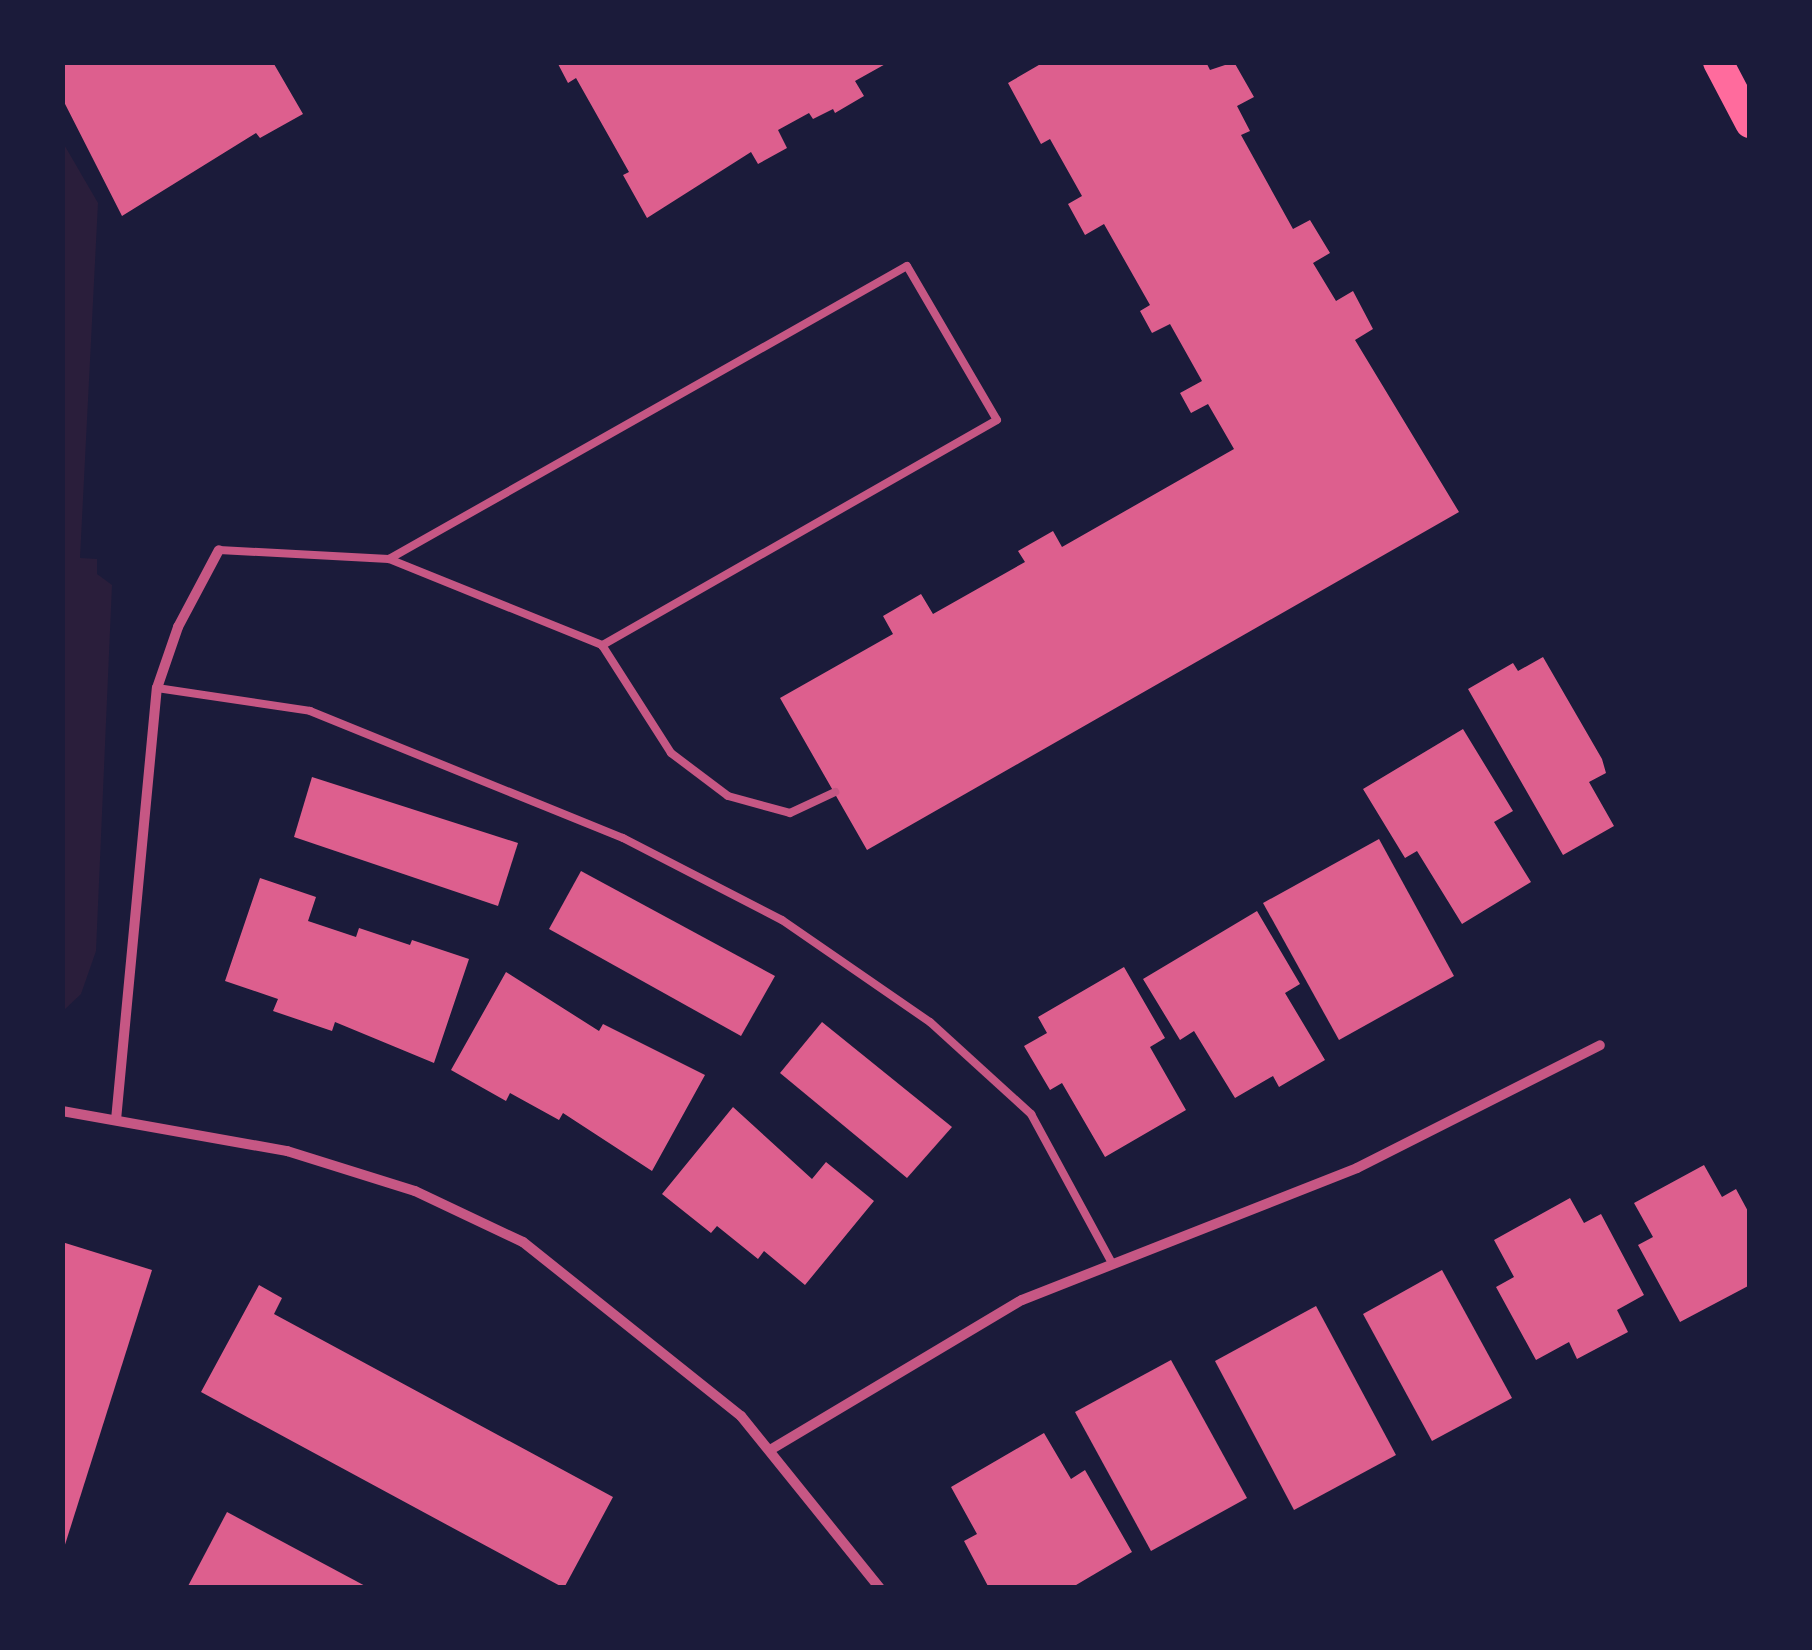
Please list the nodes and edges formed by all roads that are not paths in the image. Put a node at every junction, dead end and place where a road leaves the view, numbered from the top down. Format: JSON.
{"nodes":[{"id":1,"x":1718,"y":62,"type":"edge"},
{"id":2,"x":1750,"y":123,"type":"edge"},
{"id":3,"x":219,"y":550,"type":"joint"},
{"id":4,"x":389,"y":558,"type":"junction"},
{"id":5,"x":602,"y":645,"type":"junction"},
{"id":6,"x":157,"y":688,"type":"junction"},
{"id":7,"x":835,"y":792,"type":"dead end"},
{"id":8,"x":1600,"y":1045,"type":"dead end"},
{"id":9,"x":62,"y":1112,"type":"edge"},
{"id":10,"x":116,"y":1120,"type":"junction"},
{"id":11,"x":1112,"y":1262,"type":"junction"},
{"id":12,"x":770,"y":1450,"type":"junction"},
{"id":13,"x":880,"y":1588,"type":"edge"}],
"edges":[{"from":1,"to":2,"type":"highway"},
{"from":3,"to":4,"type":"lane"},
{"from":3,"to":6,"type":"street"},
{"from":4,"to":5,"type":"lane"},
{"from":4,"to":5,"type":"lane"},
{"from":5,"to":7,"type":"lane"},
{"from":6,"to":10,"type":"street"},
{"from":6,"to":11,"type":"lane"},
{"from":8,"to":11,"type":"street"},
{"from":9,"to":10,"type":"street"},
{"from":10,"to":12,"type":"street"},
{"from":11,"to":12,"type":"street"},
{"from":12,"to":13,"type":"street"}]}
